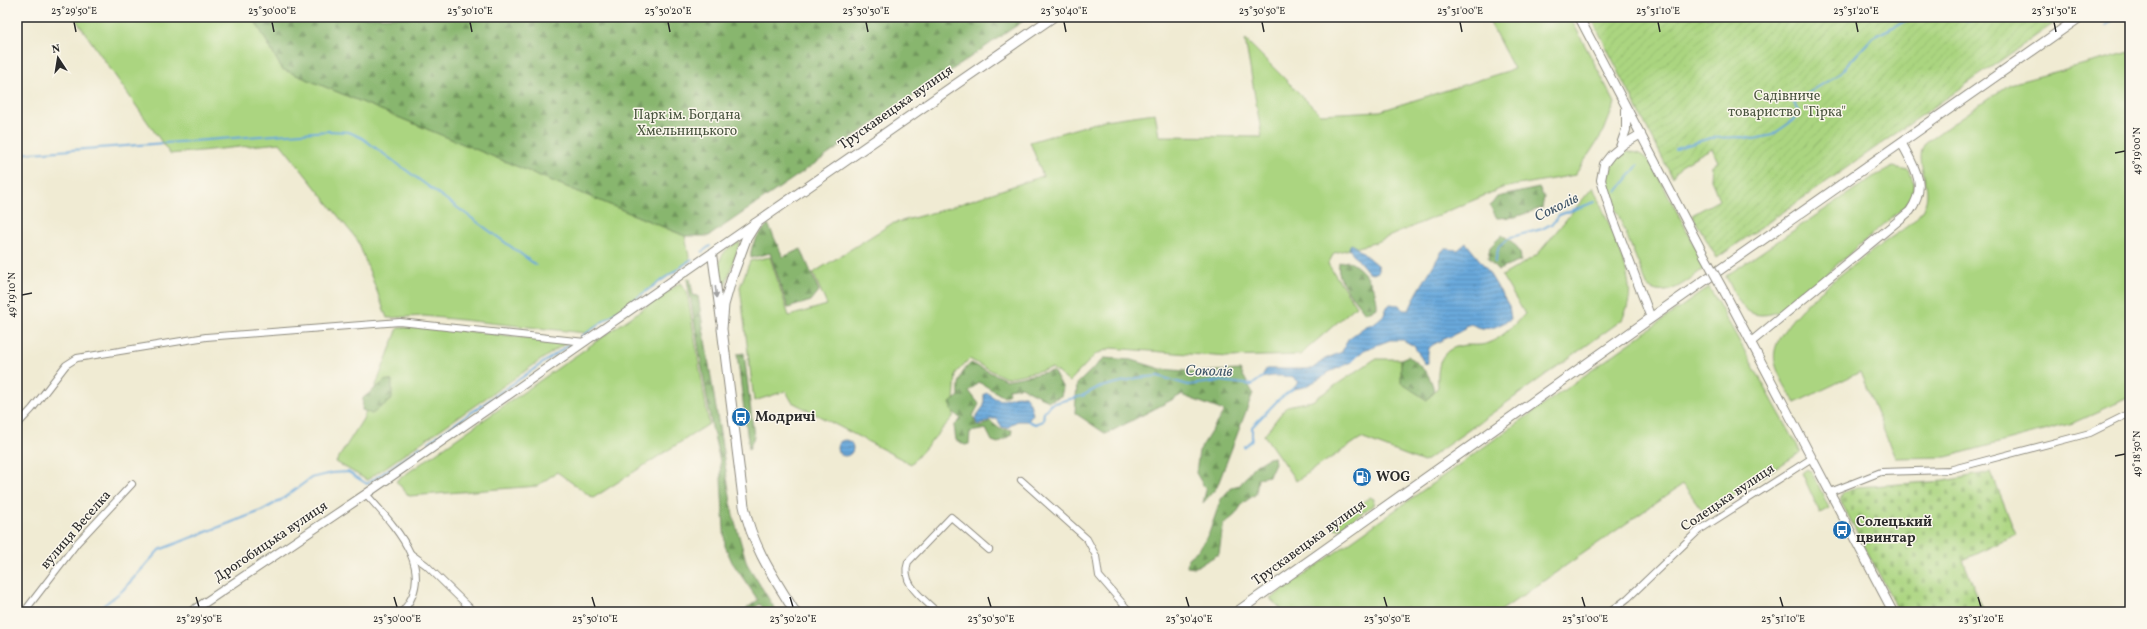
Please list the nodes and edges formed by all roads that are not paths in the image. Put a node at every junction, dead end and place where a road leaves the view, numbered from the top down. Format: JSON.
{"nodes":[{"id":1,"x":1053,"y":17,"type":"edge"},
{"id":2,"x":1579,"y":17,"type":"edge"},
{"id":3,"x":2080,"y":17,"type":"edge"},
{"id":4,"x":1624,"y":101,"type":"junction"},
{"id":5,"x":1641,"y":134,"type":"junction"},
{"id":6,"x":1902,"y":144,"type":"junction"},
{"id":7,"x":1620,"y":147,"type":"junction"},
{"id":8,"x":743,"y":237,"type":"junction"},
{"id":9,"x":712,"y":254,"type":"junction"},
{"id":10,"x":1650,"y":318,"type":"junction"},
{"id":11,"x":722,"y":329,"type":"junction"},
{"id":12,"x":585,"y":342,"type":"junction"},
{"id":13,"x":1752,"y":342,"type":"junction"},
{"id":14,"x":2130,"y":413,"type":"edge"},
{"id":15,"x":17,"y":425,"type":"edge"},
{"id":16,"x":1812,"y":458,"type":"junction"},
{"id":17,"x":1021,"y":480,"type":"dead end"},
{"id":18,"x":132,"y":484,"type":"dead end"},
{"id":19,"x":1830,"y":492,"type":"junction"},
{"id":20,"x":366,"y":494,"type":"junction"},
{"id":21,"x":989,"y":550,"type":"dead end"},
{"id":22,"x":411,"y":554,"type":"junction"},
{"id":23,"x":24,"y":612,"type":"edge"},
{"id":24,"x":191,"y":612,"type":"edge"},
{"id":25,"x":402,"y":612,"type":"edge"},
{"id":26,"x":474,"y":612,"type":"edge"},
{"id":27,"x":795,"y":612,"type":"edge"},
{"id":28,"x":937,"y":612,"type":"edge"},
{"id":29,"x":1130,"y":612,"type":"edge"},
{"id":30,"x":1237,"y":612,"type":"edge"},
{"id":31,"x":1610,"y":612,"type":"edge"},
{"id":32,"x":1893,"y":612,"type":"edge"}],
"edges":[{"from":1,"to":8,"type":"main road","name":"Трускавецька вулиця"},
{"from":2,"to":4,"type":"street"},
{"from":3,"to":6,"type":"main road","name":"Трускавецька вулиця"},
{"from":4,"to":5,"type":"street"},
{"from":4,"to":7,"type":"street"},
{"from":5,"to":7,"type":"street"},
{"from":5,"to":13,"type":"street","bridge":true},
{"from":6,"to":10,"type":"main road","name":"Трускавецька вулиця"},
{"from":6,"to":13,"type":"street"},
{"from":7,"to":10,"type":"street"},
{"from":8,"to":9,"type":"street","name":"Дрогобицька вулиця"},
{"from":8,"to":11,"type":"main road"},
{"from":9,"to":11,"type":"street","one_way":true},
{"from":9,"to":12,"type":"street","name":"Дрогобицька вулиця"},
{"from":10,"to":30,"type":"main road","name":"Трускавецька вулиця"},
{"from":11,"to":27,"type":"main road"},
{"from":12,"to":15,"type":"street"},
{"from":12,"to":20,"type":"street","name":"Дрогобицька вулиця"},
{"from":13,"to":16,"type":"street"},
{"from":14,"to":19,"type":"street"},
{"from":16,"to":19,"type":"street"},
{"from":16,"to":31,"type":"street","name":"Солецька вулиця"},
{"from":17,"to":29,"type":"street"},
{"from":18,"to":23,"type":"street","name":"вулиця Веселка"},
{"from":19,"to":32,"type":"street"},
{"from":20,"to":22,"type":"street"},
{"from":20,"to":24,"type":"street","name":"Дрогобицька вулиця"},
{"from":21,"to":28,"type":"street"},
{"from":22,"to":25,"type":"street"},
{"from":22,"to":26,"type":"street"}]}
